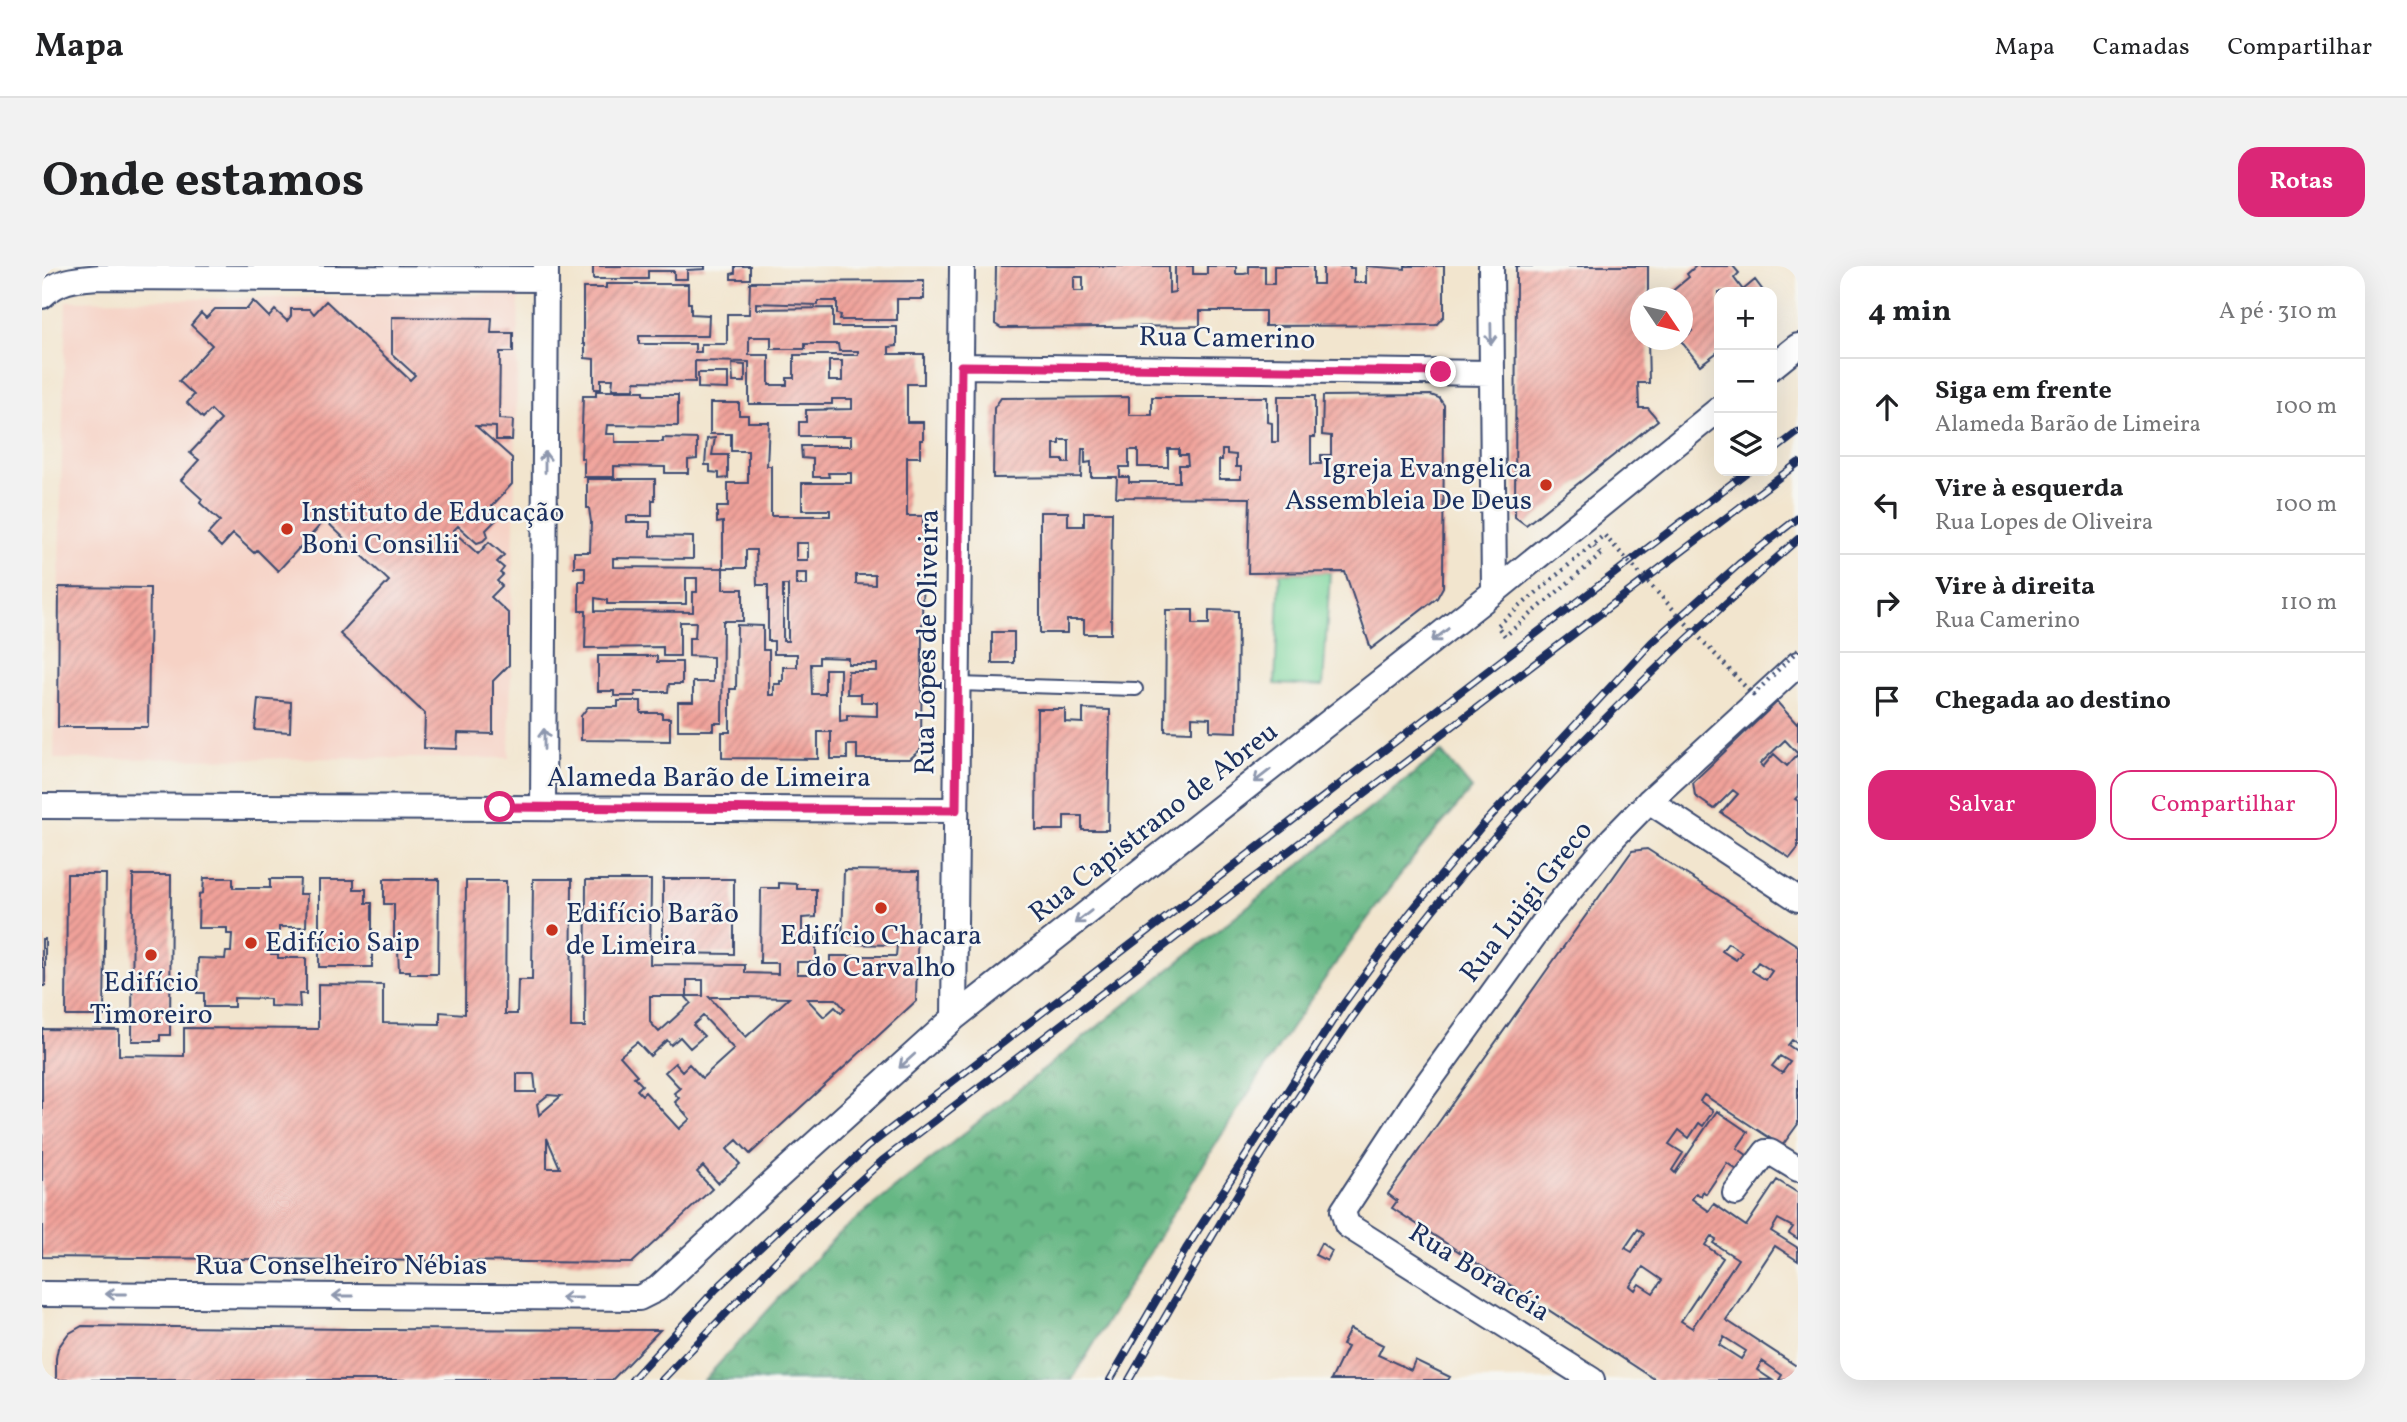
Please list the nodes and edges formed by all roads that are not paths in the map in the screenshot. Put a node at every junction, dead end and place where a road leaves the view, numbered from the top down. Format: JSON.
{"nodes":[{"id":1,"x":962,"y":266,"type":"edge"},
{"id":2,"x":1490,"y":266,"type":"edge"},
{"id":3,"x":546,"y":273,"type":"edge"},
{"id":4,"x":42,"y":296,"type":"edge"},
{"id":5,"x":1798,"y":346,"type":"edge"},
{"id":6,"x":1777,"y":363,"type":"edge"},
{"id":7,"x":961,"y":366,"type":"junction"},
{"id":8,"x":1492,"y":373,"type":"junction"},
{"id":9,"x":1714,"y":413,"type":"edge"},
{"id":10,"x":1494,"y":592,"type":"junction"},
{"id":11,"x":1798,"y":664,"type":"edge"},
{"id":12,"x":957,"y":684,"type":"junction"},
{"id":13,"x":1136,"y":689,"type":"dead end"},
{"id":14,"x":1649,"y":801,"type":"junction"},
{"id":15,"x":42,"y":806,"type":"edge"},
{"id":16,"x":543,"y":807,"type":"junction"},
{"id":17,"x":956,"y":810,"type":"junction"},
{"id":18,"x":1798,"y":899,"type":"edge"},
{"id":19,"x":954,"y":1018,"type":"junction"},
{"id":20,"x":1798,"y":1169,"type":"edge"},
{"id":21,"x":1735,"y":1192,"type":"dead end"},
{"id":22,"x":1343,"y":1211,"type":"joint"},
{"id":23,"x":42,"y":1294,"type":"edge"},
{"id":24,"x":639,"y":1298,"type":"joint"},
{"id":25,"x":1592,"y":1380,"type":"edge"}],
"edges":[{"from":1,"to":7,"type":"street","name":"Rua Lopes de Oliveira"},
{"from":2,"to":8,"type":"street","one_way":true},
{"from":3,"to":4,"type":"street"},
{"from":16,"to":3,"type":"street","one_way":true},
{"from":5,"to":6,"type":"street"},
{"from":7,"to":8,"type":"street","name":"Rua Camerino"},
{"from":7,"to":12,"type":"street","name":"Rua Lopes de Oliveira"},
{"from":8,"to":10,"type":"street"},
{"from":9,"to":10,"type":"street","name":"Rua Capistrano de Abreu"},
{"from":10,"to":19,"type":"street","name":"Rua Capistrano de Abreu","one_way":true},
{"from":11,"to":14,"type":"street","name":"Rua Luigi Greco"},
{"from":12,"to":13,"type":"lane"},
{"from":12,"to":17,"type":"street","name":"Rua Lopes de Oliveira"},
{"from":14,"to":18,"type":"street"},
{"from":14,"to":22,"type":"street","name":"Rua Luigi Greco"},
{"from":15,"to":16,"type":"street","name":"Alameda Barão de Limeira"},
{"from":16,"to":17,"type":"street","name":"Alameda Barão de Limeira"},
{"from":17,"to":19,"type":"street","name":"Rua Lopes de Oliveira"},
{"from":19,"to":24,"type":"street","name":"Rua Capistrano de Abreu","one_way":true},
{"from":20,"to":21,"type":"street"},
{"from":22,"to":25,"type":"street","name":"Rua Boracéia"},
{"from":24,"to":23,"type":"street","name":"Rua Conselheiro Nébias","one_way":true}]}
